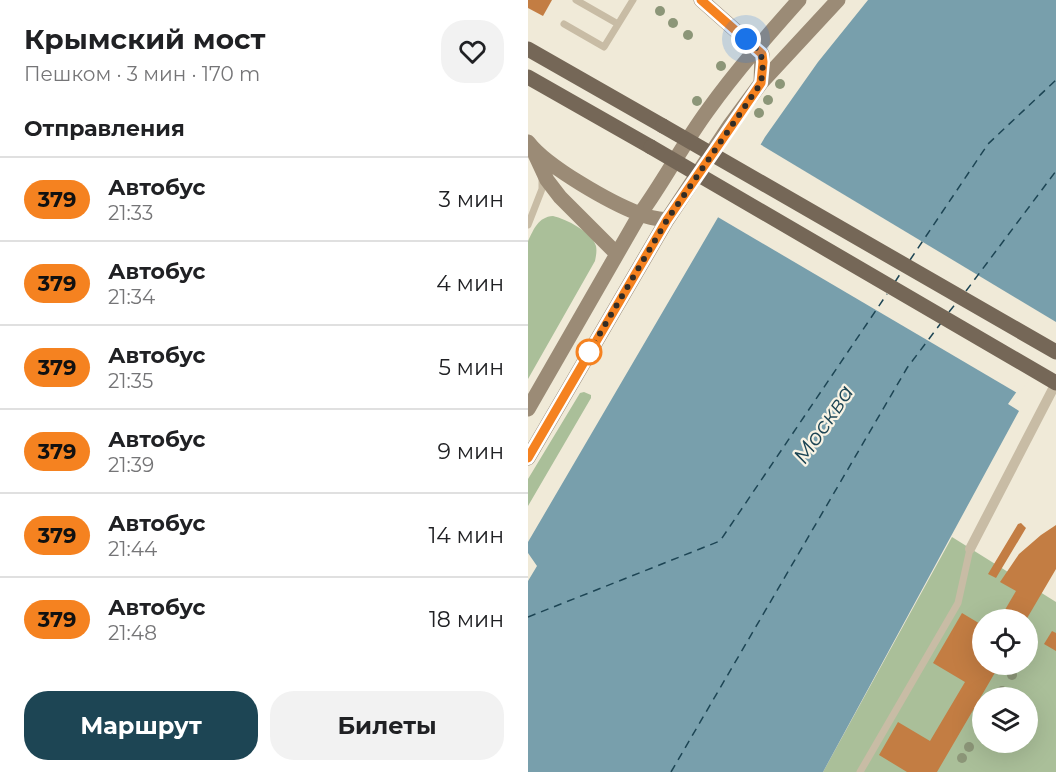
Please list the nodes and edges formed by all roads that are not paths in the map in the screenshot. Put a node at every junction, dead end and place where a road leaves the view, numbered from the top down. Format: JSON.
{"nodes":[{"id":1,"x":576,"y":0,"type":"edge"},
{"id":2,"x":633,"y":0,"type":"edge"},
{"id":3,"x":701,"y":0,"type":"edge"},
{"id":4,"x":799,"y":0,"type":"edge"},
{"id":5,"x":838,"y":0,"type":"edge"},
{"id":6,"x":564,"y":24,"type":"dead end"},
{"id":7,"x":618,"y":24,"type":"junction"},
{"id":8,"x":756,"y":48,"type":"junction"},
{"id":9,"x":528,"y":49,"type":"edge"},
{"id":10,"x":528,"y":77,"type":"edge"},
{"id":11,"x":761,"y":83,"type":"junction"},
{"id":12,"x":530,"y":145,"type":"edge"},
{"id":13,"x":541,"y":167,"type":"junction"},
{"id":14,"x":640,"y":214,"type":"junction"},
{"id":15,"x":667,"y":220,"type":"junction"},
{"id":16,"x":528,"y":225,"type":"edge"},
{"id":17,"x":617,"y":254,"type":"junction"},
{"id":18,"x":1056,"y":352,"type":"edge"},
{"id":19,"x":1056,"y":383,"type":"edge"},
{"id":20,"x":528,"y":408,"type":"edge"},
{"id":21,"x":528,"y":458,"type":"edge"},
{"id":22,"x":970,"y":549,"type":"joint"},
{"id":23,"x":860,"y":772,"type":"edge"}],
"edges":[{"from":1,"to":7,"type":"lane"},
{"from":2,"to":7,"type":"lane"},
{"from":3,"to":8,"type":"main road"},
{"from":4,"to":8,"type":"main road"},
{"from":5,"to":11,"type":"main road"},
{"from":6,"to":7,"type":"lane"},
{"from":8,"to":11,"type":"main road"},
{"from":8,"to":14,"type":"main road"},
{"from":9,"to":18,"type":"main road","bridge":true},
{"from":10,"to":19,"type":"main road","bridge":true},
{"from":11,"to":15,"type":"main road"},
{"from":12,"to":13,"type":"main road"},
{"from":12,"to":14,"type":"main road"},
{"from":13,"to":16,"type":"lane"},
{"from":13,"to":17,"type":"main road"},
{"from":14,"to":15,"type":"main road"},
{"from":14,"to":17,"type":"main road"},
{"from":15,"to":21,"type":"main road"},
{"from":17,"to":20,"type":"main road"},
{"from":19,"to":22,"type":"street"},
{"from":22,"to":23,"type":"lane"}]}
